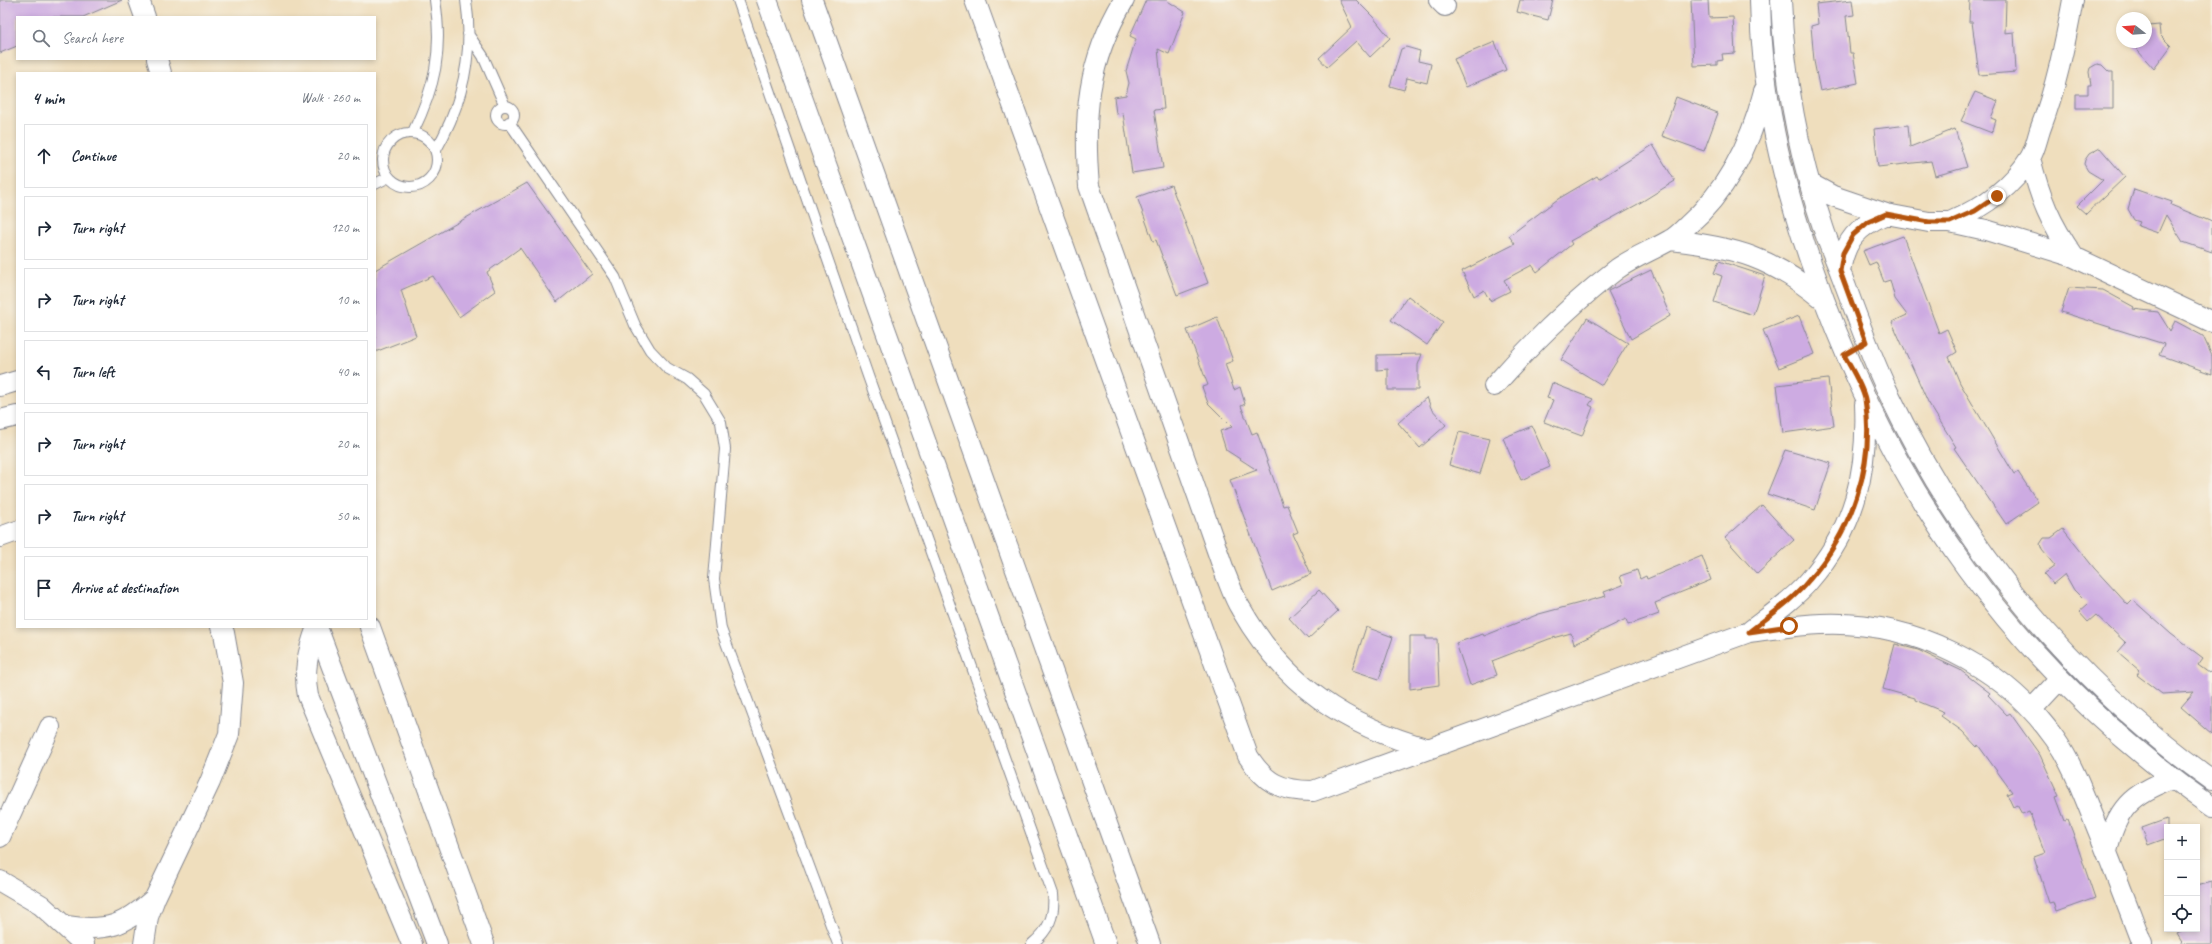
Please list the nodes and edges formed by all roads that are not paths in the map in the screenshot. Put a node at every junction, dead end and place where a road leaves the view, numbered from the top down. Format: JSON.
{"nodes":[{"id":1,"x":139,"y":0,"type":"edge"},
{"id":2,"x":435,"y":0,"type":"edge"},
{"id":3,"x":466,"y":0,"type":"edge"},
{"id":4,"x":738,"y":0,"type":"edge"},
{"id":5,"x":767,"y":0,"type":"edge"},
{"id":6,"x":812,"y":0,"type":"edge"},
{"id":7,"x":975,"y":0,"type":"edge"},
{"id":8,"x":1124,"y":0,"type":"edge"},
{"id":9,"x":1760,"y":0,"type":"edge"},
{"id":10,"x":1781,"y":0,"type":"edge"},
{"id":11,"x":2073,"y":0,"type":"edge"},
{"id":12,"x":145,"y":16,"type":"edge"},
{"id":13,"x":468,"y":34,"type":"junction"},
{"id":14,"x":157,"y":60,"type":"edge"},
{"id":15,"x":161,"y":72,"type":"edge"},
{"id":16,"x":1765,"y":86,"type":"junction"},
{"id":17,"x":1788,"y":87,"type":"junction"},
{"id":18,"x":413,"y":132,"type":"junction"},
{"id":19,"x":436,"y":150,"type":"junction"},
{"id":20,"x":2030,"y":158,"type":"junction"},
{"id":21,"x":388,"y":177,"type":"junction"},
{"id":22,"x":376,"y":183,"type":"edge"},
{"id":23,"x":1809,"y":183,"type":"junction"},
{"id":24,"x":1886,"y":214,"type":"junction"},
{"id":25,"x":1950,"y":222,"type":"junction"},
{"id":26,"x":1672,"y":240,"type":"junction"},
{"id":27,"x":2074,"y":258,"type":"junction"},
{"id":28,"x":1840,"y":271,"type":"junction"},
{"id":29,"x":1823,"y":300,"type":"junction"},
{"id":30,"x":2212,"y":322,"type":"edge"},
{"id":31,"x":1866,"y":342,"type":"junction"},
{"id":32,"x":1844,"y":355,"type":"junction"},
{"id":33,"x":16,"y":381,"type":"edge"},
{"id":34,"x":0,"y":386,"type":"edge"},
{"id":35,"x":1494,"y":386,"type":"dead end"},
{"id":36,"x":1865,"y":398,"type":"junction"},
{"id":37,"x":16,"y":416,"type":"edge"},
{"id":38,"x":0,"y":420,"type":"edge"},
{"id":39,"x":16,"y":531,"type":"edge"},
{"id":40,"x":0,"y":537,"type":"edge"},
{"id":41,"x":222,"y":628,"type":"edge"},
{"id":42,"x":317,"y":628,"type":"edge"},
{"id":43,"x":317,"y":628,"type":"edge"},
{"id":44,"x":370,"y":628,"type":"edge"},
{"id":45,"x":1749,"y":632,"type":"junction"},
{"id":46,"x":2059,"y":680,"type":"junction"},
{"id":47,"x":2032,"y":709,"type":"junction"},
{"id":48,"x":50,"y":726,"type":"dead end"},
{"id":49,"x":1429,"y":749,"type":"junction"},
{"id":50,"x":2172,"y":779,"type":"junction"},
{"id":51,"x":2212,"y":780,"type":"edge"},
{"id":52,"x":2212,"y":807,"type":"edge"},
{"id":53,"x":0,"y":837,"type":"edge"},
{"id":54,"x":2107,"y":852,"type":"junction"},
{"id":55,"x":0,"y":881,"type":"edge"},
{"id":56,"x":155,"y":898,"type":"junction"},
{"id":57,"x":66,"y":926,"type":"junction"},
{"id":58,"x":84,"y":944,"type":"edge"},
{"id":59,"x":144,"y":944,"type":"edge"},
{"id":60,"x":412,"y":944,"type":"edge"},
{"id":61,"x":437,"y":944,"type":"edge"},
{"id":62,"x":484,"y":944,"type":"edge"},
{"id":63,"x":838,"y":944,"type":"edge"},
{"id":64,"x":1032,"y":944,"type":"edge"},
{"id":65,"x":1106,"y":944,"type":"edge"},
{"id":66,"x":1150,"y":944,"type":"edge"},
{"id":67,"x":2142,"y":944,"type":"edge"}],
"edges":[{"from":1,"to":12,"type":"street"},
{"from":2,"to":18,"type":"lane"},
{"from":3,"to":13,"type":"lane"},
{"from":4,"to":64,"type":"lane"},
{"from":5,"to":65,"type":"street"},
{"from":6,"to":66,"type":"street"},
{"from":7,"to":49,"type":"street"},
{"from":8,"to":49,"type":"street"},
{"from":9,"to":16,"type":"street"},
{"from":10,"to":17,"type":"street"},
{"from":11,"to":20,"type":"street"},
{"from":13,"to":19,"type":"lane"},
{"from":13,"to":63,"type":"lane"},
{"from":14,"to":15,"type":"street"},
{"from":16,"to":17,"type":"street"},
{"from":16,"to":26,"type":"street"},
{"from":16,"to":29,"type":"street"},
{"from":17,"to":23,"type":"street"},
{"from":18,"to":19,"type":"lane"},
{"from":18,"to":21,"type":"lane"},
{"from":19,"to":21,"type":"lane"},
{"from":20,"to":25,"type":"street"},
{"from":20,"to":27,"type":"street"},
{"from":21,"to":22,"type":"lane"},
{"from":23,"to":24,"type":"street"},
{"from":23,"to":28,"type":"street"},
{"from":24,"to":25,"type":"street"},
{"from":24,"to":28,"type":"street"},
{"from":25,"to":27,"type":"street"},
{"from":26,"to":29,"type":"street"},
{"from":26,"to":35,"type":"street"},
{"from":27,"to":30,"type":"street"},
{"from":28,"to":31,"type":"street"},
{"from":29,"to":32,"type":"street"},
{"from":31,"to":32,"type":"street"},
{"from":31,"to":51,"type":"street"},
{"from":32,"to":36,"type":"street"},
{"from":33,"to":34,"type":"street"},
{"from":36,"to":45,"type":"street"},
{"from":36,"to":46,"type":"street"},
{"from":37,"to":38,"type":"street"},
{"from":39,"to":40,"type":"street"},
{"from":41,"to":56,"type":"street"},
{"from":42,"to":60,"type":"street"},
{"from":43,"to":61,"type":"street"},
{"from":44,"to":62,"type":"street"},
{"from":45,"to":47,"type":"street"},
{"from":45,"to":49,"type":"street"},
{"from":46,"to":47,"type":"street"},
{"from":46,"to":50,"type":"street"},
{"from":47,"to":54,"type":"street"},
{"from":48,"to":53,"type":"street"},
{"from":50,"to":52,"type":"street"},
{"from":50,"to":54,"type":"street"},
{"from":54,"to":67,"type":"street"},
{"from":55,"to":57,"type":"street"},
{"from":56,"to":57,"type":"street"},
{"from":56,"to":59,"type":"street"},
{"from":57,"to":58,"type":"street"}]}
